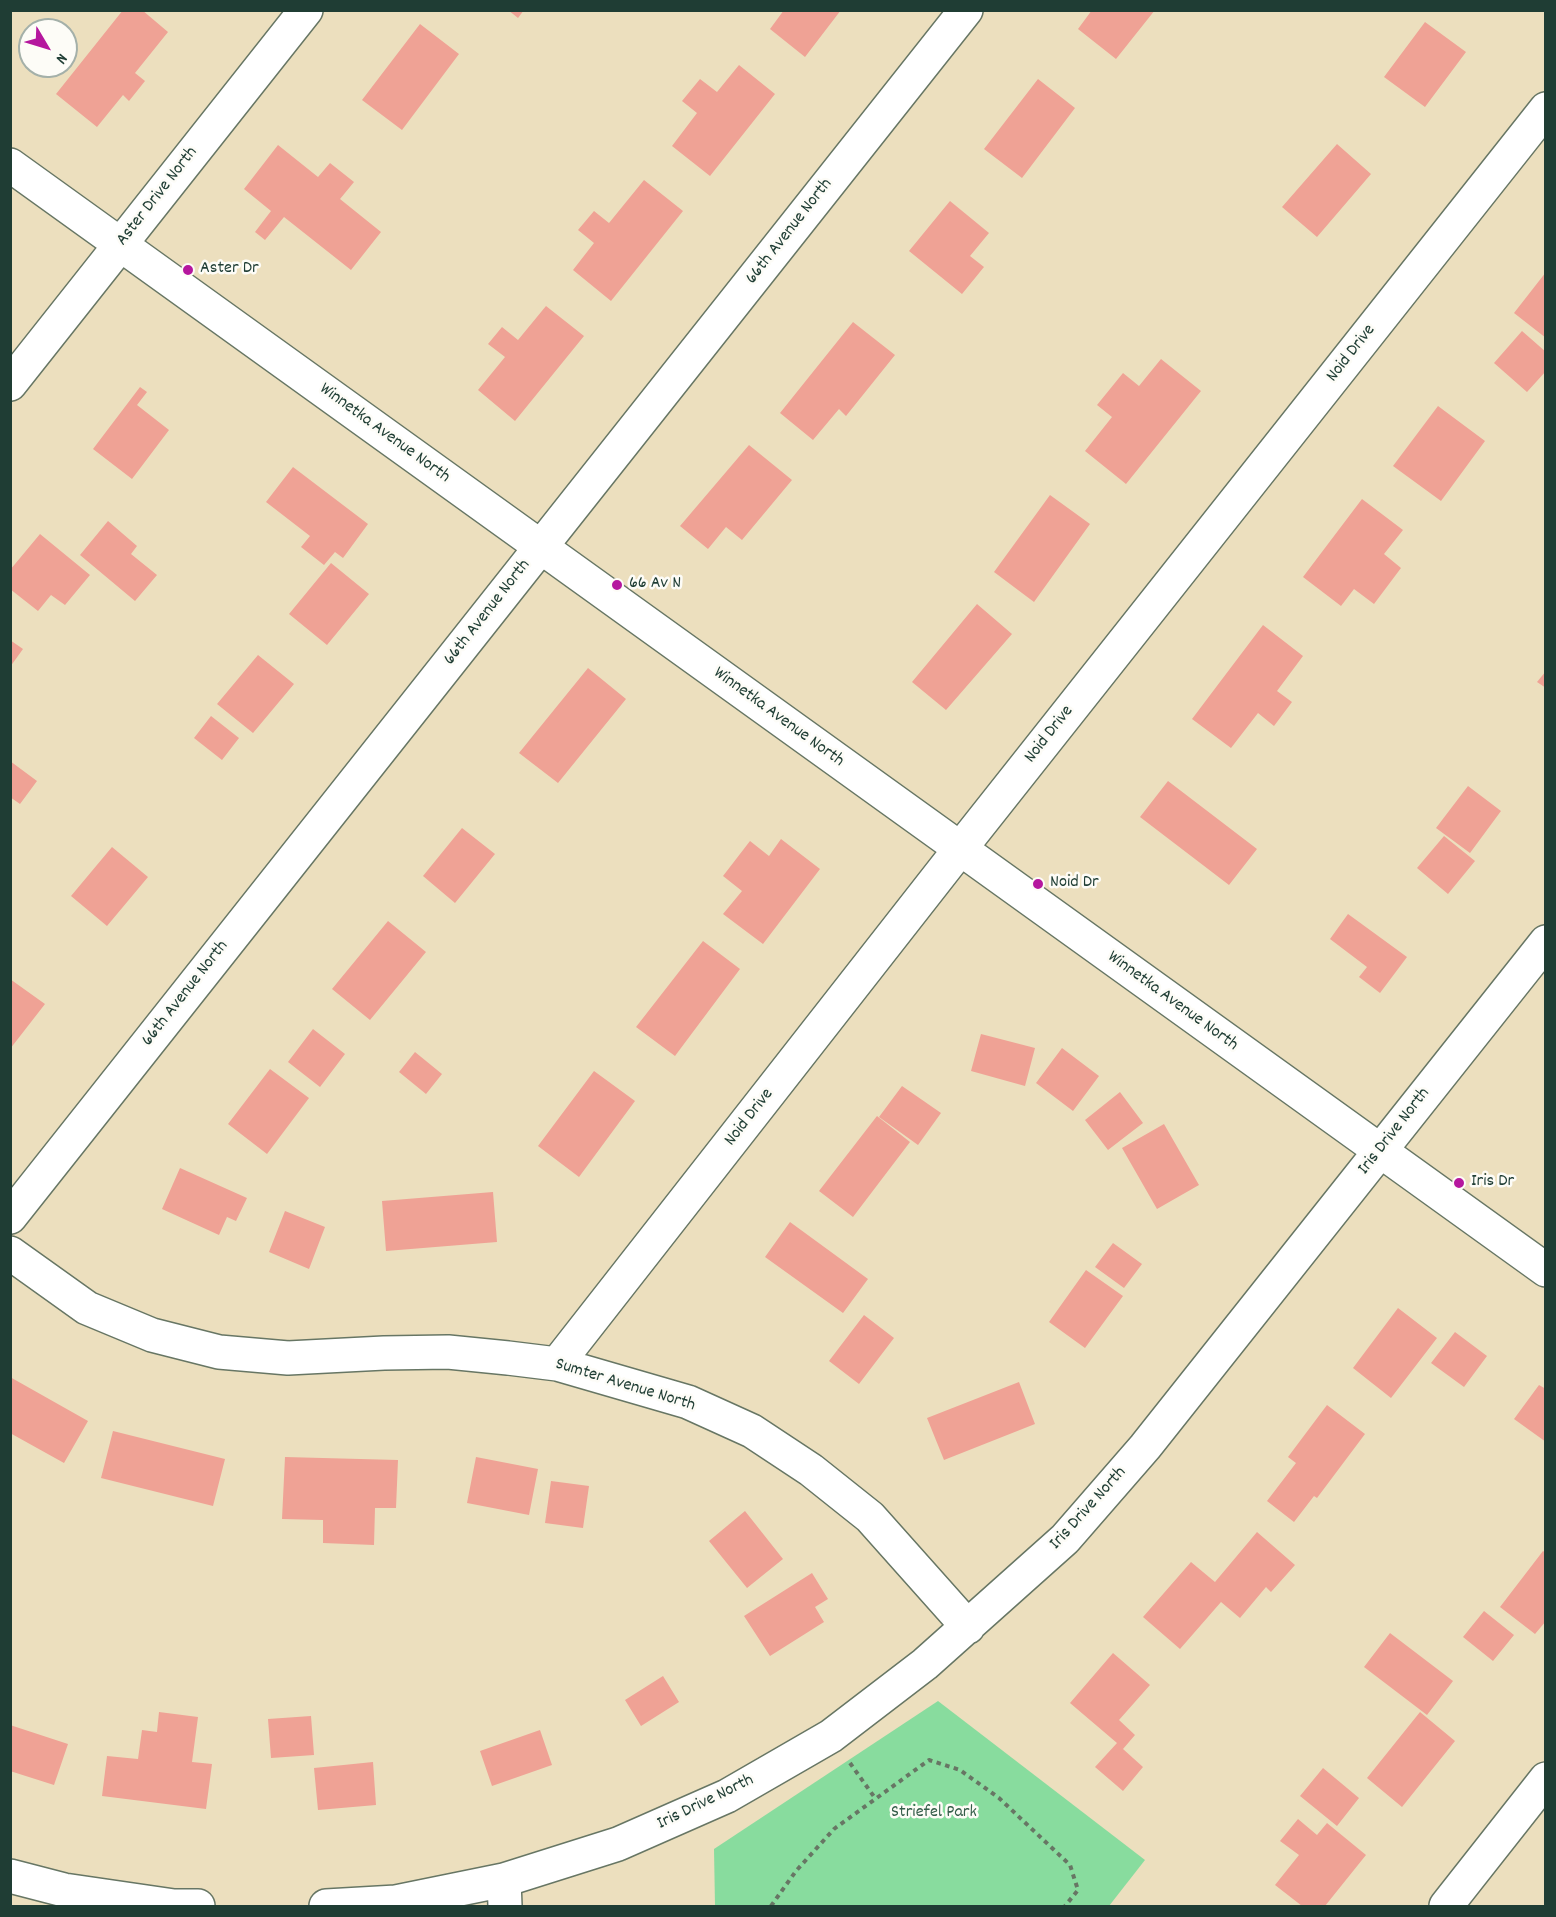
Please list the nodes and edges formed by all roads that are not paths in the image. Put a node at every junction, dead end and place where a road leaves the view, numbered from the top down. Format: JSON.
{"nodes":[{"id":1,"x":306,"y":10,"type":"edge"},
{"id":2,"x":966,"y":10,"type":"edge"},
{"id":3,"x":1545,"y":109,"type":"edge"},
{"id":4,"x":10,"y":165,"type":"edge"},
{"id":5,"x":121,"y":244,"type":"junction"},
{"id":6,"x":10,"y":384,"type":"edge"},
{"id":7,"x":540,"y":547,"type":"junction"},
{"id":8,"x":960,"y":849,"type":"junction"},
{"id":9,"x":1545,"y":942,"type":"edge"},
{"id":10,"x":1380,"y":1151,"type":"junction"},
{"id":11,"x":10,"y":1216,"type":"edge"},
{"id":12,"x":10,"y":1253,"type":"edge"},
{"id":13,"x":1545,"y":1270,"type":"edge"},
{"id":14,"x":557,"y":1364,"type":"junction"},
{"id":15,"x":968,"y":1627,"type":"junction"},
{"id":16,"x":1545,"y":1779,"type":"edge"},
{"id":17,"x":10,"y":1876,"type":"edge"},
{"id":18,"x":505,"y":1893,"type":"edge"},
{"id":19,"x":198,"y":1906,"type":"edge"},
{"id":20,"x":326,"y":1906,"type":"edge"},
{"id":21,"x":1446,"y":1906,"type":"edge"}],
"edges":[{"from":1,"to":5,"type":"street","name":"Aster Drive North"},
{"from":2,"to":7,"type":"street","name":"66th Avenue North"},
{"from":3,"to":8,"type":"street","name":"Noid Drive"},
{"from":4,"to":5,"type":"street","name":"Winnetka Avenue North"},
{"from":5,"to":6,"type":"street","name":"Aster Drive North"},
{"from":5,"to":7,"type":"street","name":"Winnetka Avenue North"},
{"from":7,"to":8,"type":"street","name":"Winnetka Avenue North"},
{"from":7,"to":11,"type":"street","name":"66th Avenue North"},
{"from":8,"to":10,"type":"street","name":"Winnetka Avenue North"},
{"from":8,"to":14,"type":"street","name":"Noid Drive"},
{"from":9,"to":10,"type":"street","name":"Iris Drive North"},
{"from":10,"to":13,"type":"street","name":"Winnetka Avenue North"},
{"from":10,"to":15,"type":"street","name":"Iris Drive North"},
{"from":12,"to":14,"type":"street","name":"Sumter Avenue North"},
{"from":14,"to":15,"type":"street","name":"Sumter Avenue North"},
{"from":15,"to":18,"type":"street","name":"Iris Drive North"},
{"from":16,"to":21,"type":"street"},
{"from":17,"to":19,"type":"street"},
{"from":18,"to":20,"type":"street","name":"Iris Drive North"}]}
